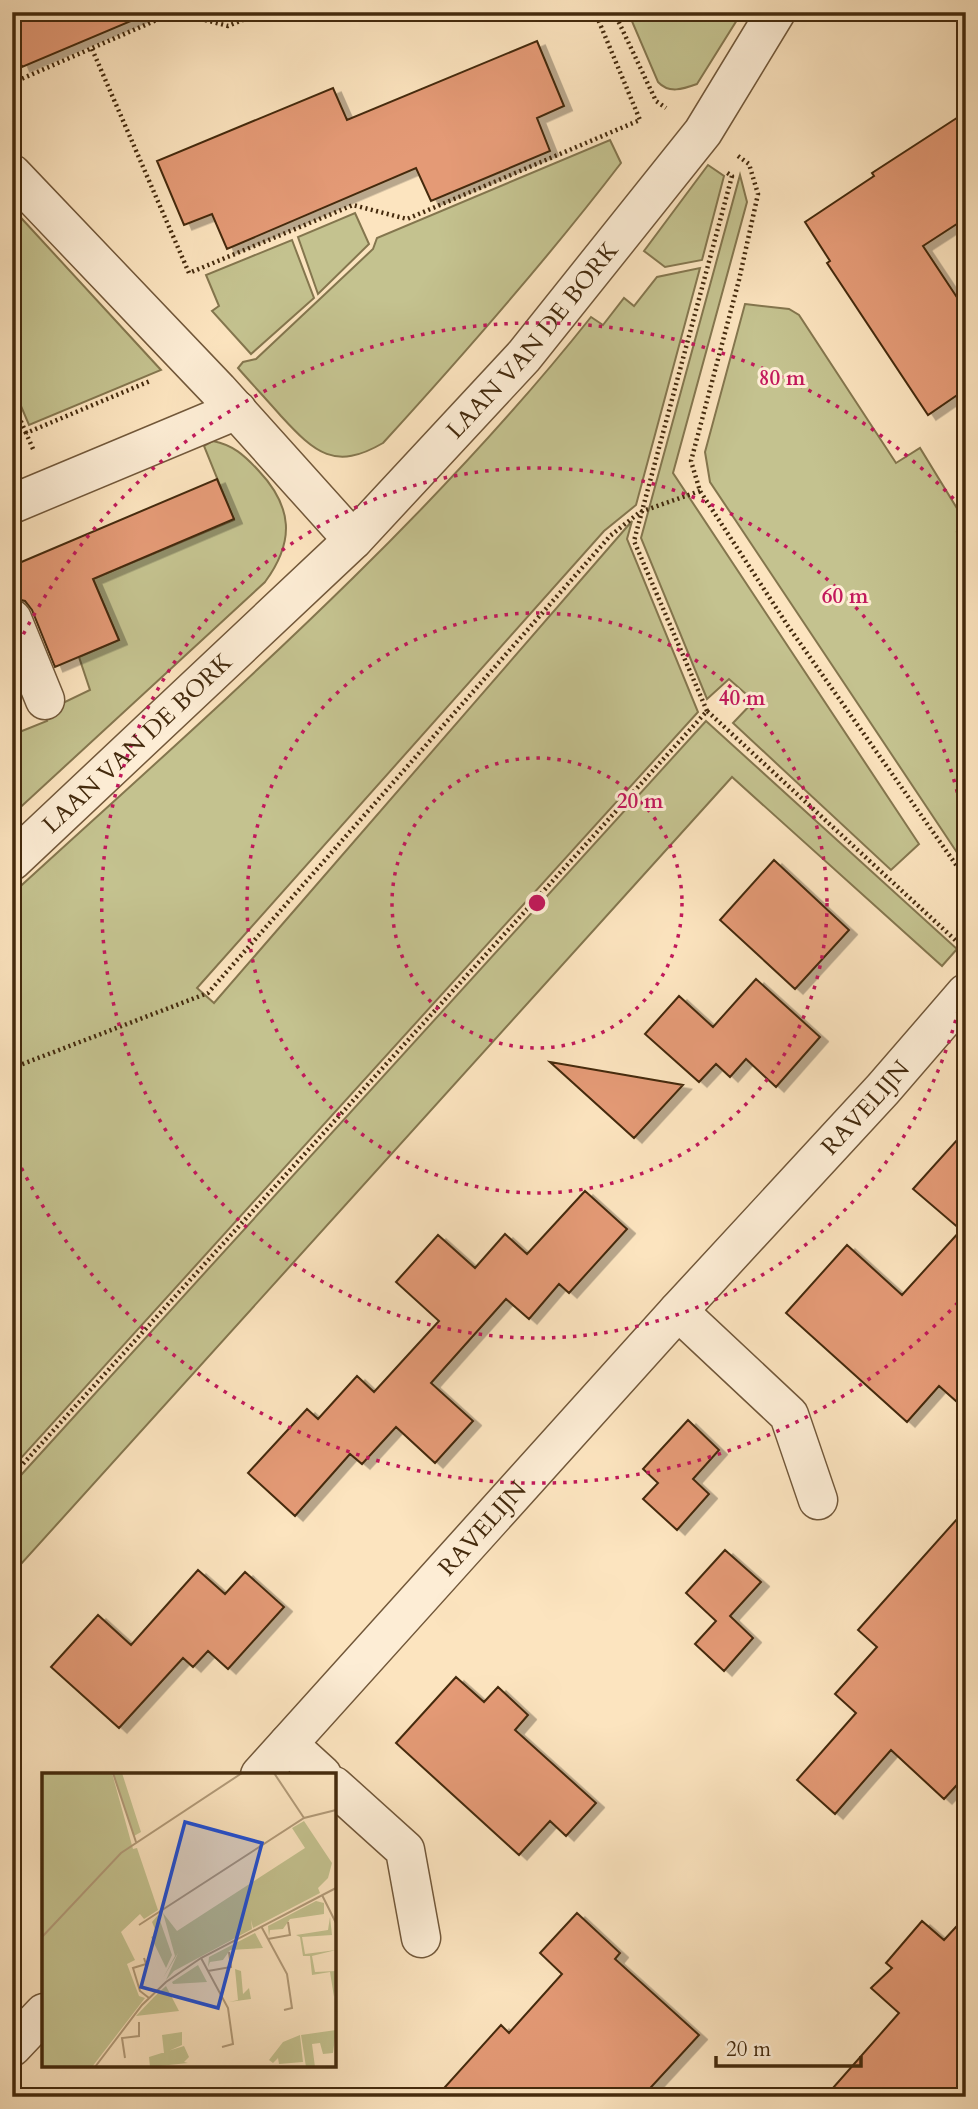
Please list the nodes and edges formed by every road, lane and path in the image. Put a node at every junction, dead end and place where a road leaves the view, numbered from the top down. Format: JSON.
{"nodes":[{"id":1,"x":262,"y":12,"type":"edge"},
{"id":2,"x":595,"y":12,"type":"edge"},
{"id":3,"x":614,"y":12,"type":"edge"},
{"id":4,"x":776,"y":12,"type":"edge"},
{"id":5,"x":92,"y":49,"type":"junction"},
{"id":6,"x":12,"y":83,"type":"edge"},
{"id":7,"x":640,"y":120,"type":"junction"},
{"id":8,"x":698,"y":139,"type":"junction"},
{"id":9,"x":12,"y":174,"type":"edge"},
{"id":10,"x":12,"y":401,"type":"edge"},
{"id":11,"x":237,"y":410,"type":"junction"},
{"id":12,"x":26,"y":433,"type":"dead end"},
{"id":13,"x":700,"y":491,"type":"junction"},
{"id":14,"x":12,"y":504,"type":"edge"},
{"id":15,"x":640,"y":512,"type":"junction"},
{"id":16,"x":354,"y":540,"type":"junction"},
{"id":17,"x":12,"y":619,"type":"edge"},
{"id":18,"x":45,"y":700,"type":"dead end"},
{"id":19,"x":707,"y":711,"type":"junction"},
{"id":20,"x":12,"y":861,"type":"edge"},
{"id":21,"x":966,"y":879,"type":"edge"},
{"id":22,"x":966,"y":950,"type":"edge"},
{"id":23,"x":966,"y":993,"type":"edge"},
{"id":24,"x":12,"y":1068,"type":"edge"},
{"id":25,"x":678,"y":1311,"type":"junction"},
{"id":26,"x":12,"y":1476,"type":"edge"},
{"id":27,"x":818,"y":1500,"type":"dead end"},
{"id":28,"x":288,"y":1744,"type":"junction"},
{"id":29,"x":262,"y":1773,"type":"edge"},
{"id":30,"x":320,"y":1773,"type":"edge"},
{"id":31,"x":336,"y":1788,"type":"edge"},
{"id":32,"x":421,"y":1938,"type":"dead end"},
{"id":33,"x":42,"y":2015,"type":"edge"},
{"id":34,"x":12,"y":2048,"type":"edge"}],
"edges":[{"from":1,"to":5,"type":"path"},
{"from":2,"to":7,"type":"path"},
{"from":3,"to":8,"type":"path"},
{"from":4,"to":8,"type":"street","name":"LAAN VAN DE BORK"},
{"from":5,"to":6,"type":"path"},
{"from":5,"to":7,"type":"path"},
{"from":7,"to":8,"type":"path"},
{"from":8,"to":13,"type":"path"},
{"from":8,"to":15,"type":"path"},
{"from":8,"to":16,"type":"street","name":"LAAN VAN DE BORK"},
{"from":9,"to":11,"type":"street"},
{"from":10,"to":12,"type":"path"},
{"from":11,"to":14,"type":"street"},
{"from":11,"to":16,"type":"street"},
{"from":13,"to":15,"type":"path"},
{"from":13,"to":21,"type":"path"},
{"from":15,"to":19,"type":"path"},
{"from":15,"to":24,"type":"path"},
{"from":16,"to":20,"type":"street","name":"LAAN VAN DE BORK"},
{"from":17,"to":18,"type":"street"},
{"from":19,"to":22,"type":"path"},
{"from":19,"to":26,"type":"path"},
{"from":23,"to":25,"type":"street","name":"RAVELIJN"},
{"from":25,"to":27,"type":"street"},
{"from":25,"to":28,"type":"street","name":"RAVELIJN"},
{"from":28,"to":29,"type":"street","name":"RAVELIJN"},
{"from":28,"to":30,"type":"street"},
{"from":31,"to":32,"type":"street"},
{"from":33,"to":34,"type":"street"}]}
